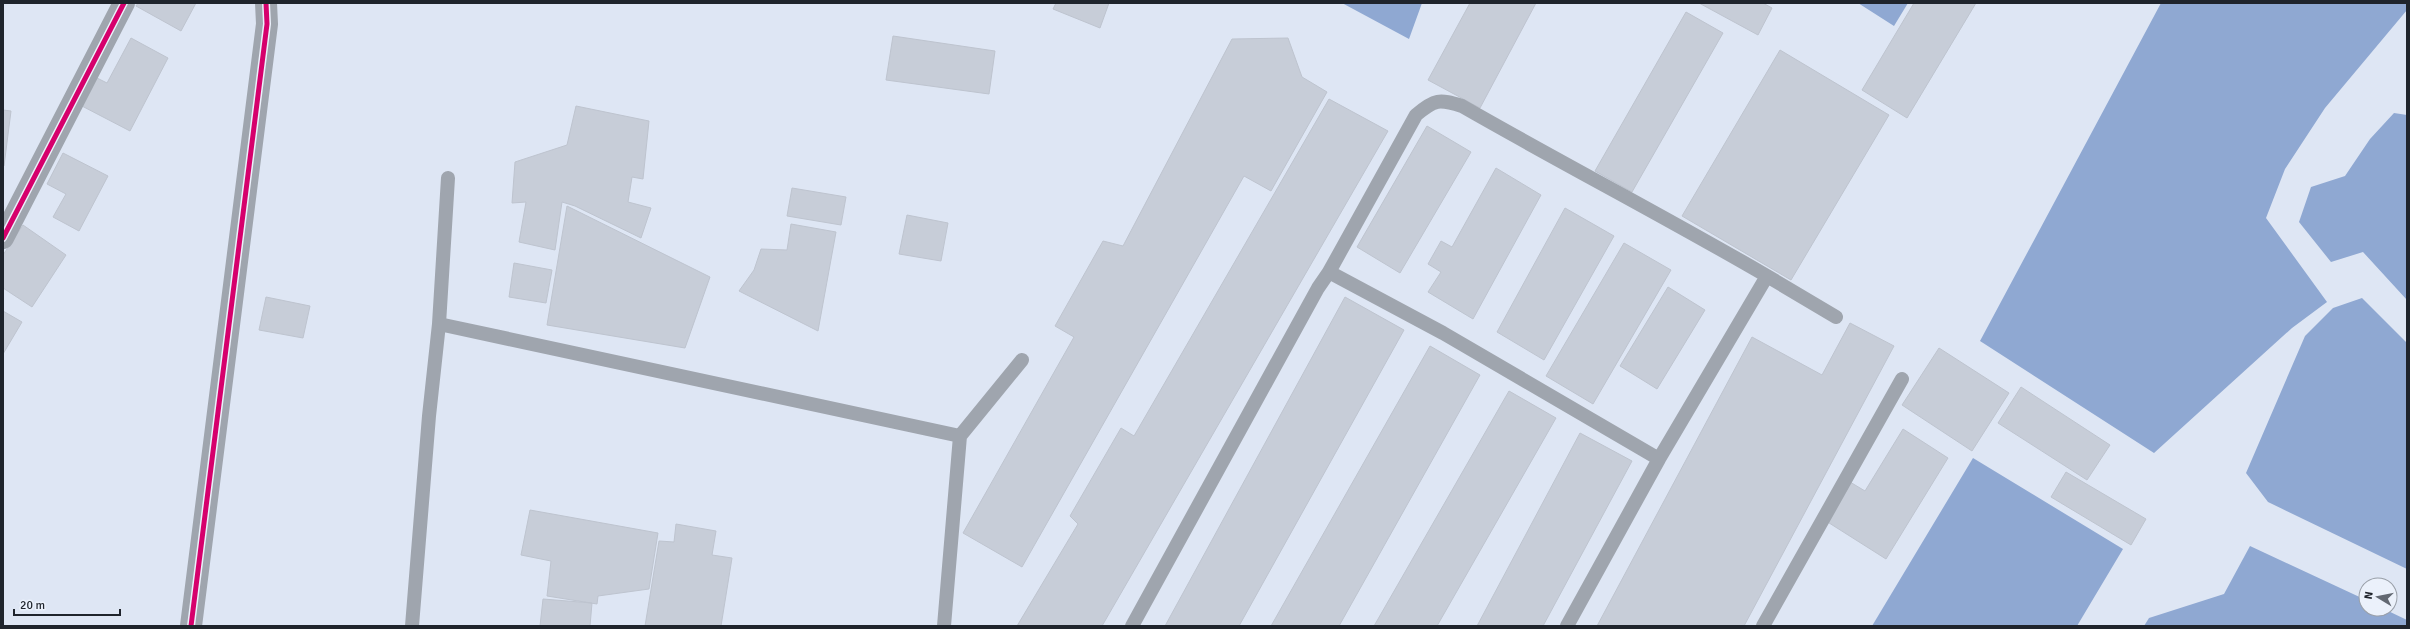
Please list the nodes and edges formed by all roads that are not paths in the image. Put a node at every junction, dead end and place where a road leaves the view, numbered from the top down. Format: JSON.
{"nodes":[{"id":1,"x":124,"y":3,"type":"edge"},
{"id":2,"x":266,"y":3,"type":"edge"},
{"id":3,"x":448,"y":178,"type":"dead end"},
{"id":4,"x":3,"y":238,"type":"edge"},
{"id":5,"x":1329,"y":272,"type":"junction"},
{"id":6,"x":1767,"y":276,"type":"junction"},
{"id":7,"x":1836,"y":317,"type":"dead end"},
{"id":8,"x":440,"y":324,"type":"junction"},
{"id":9,"x":1022,"y":360,"type":"dead end"},
{"id":10,"x":1902,"y":379,"type":"dead end"},
{"id":11,"x":960,"y":436,"type":"junction"},
{"id":12,"x":1659,"y":460,"type":"junction"},
{"id":13,"x":192,"y":626,"type":"edge"},
{"id":14,"x":412,"y":626,"type":"edge"},
{"id":15,"x":944,"y":626,"type":"edge"},
{"id":16,"x":1132,"y":626,"type":"edge"},
{"id":17,"x":1567,"y":626,"type":"edge"},
{"id":18,"x":1763,"y":626,"type":"edge"}],
"edges":[{"from":1,"to":4,"type":"street"},
{"from":2,"to":13,"type":"street"},
{"from":3,"to":8,"type":"lane"},
{"from":5,"to":6,"type":"lane"},
{"from":5,"to":12,"type":"lane"},
{"from":5,"to":16,"type":"lane"},
{"from":6,"to":7,"type":"lane"},
{"from":6,"to":12,"type":"lane"},
{"from":8,"to":11,"type":"lane"},
{"from":8,"to":14,"type":"lane"},
{"from":9,"to":11,"type":"lane"},
{"from":10,"to":18,"type":"lane"},
{"from":11,"to":15,"type":"lane"},
{"from":12,"to":17,"type":"lane"}]}
